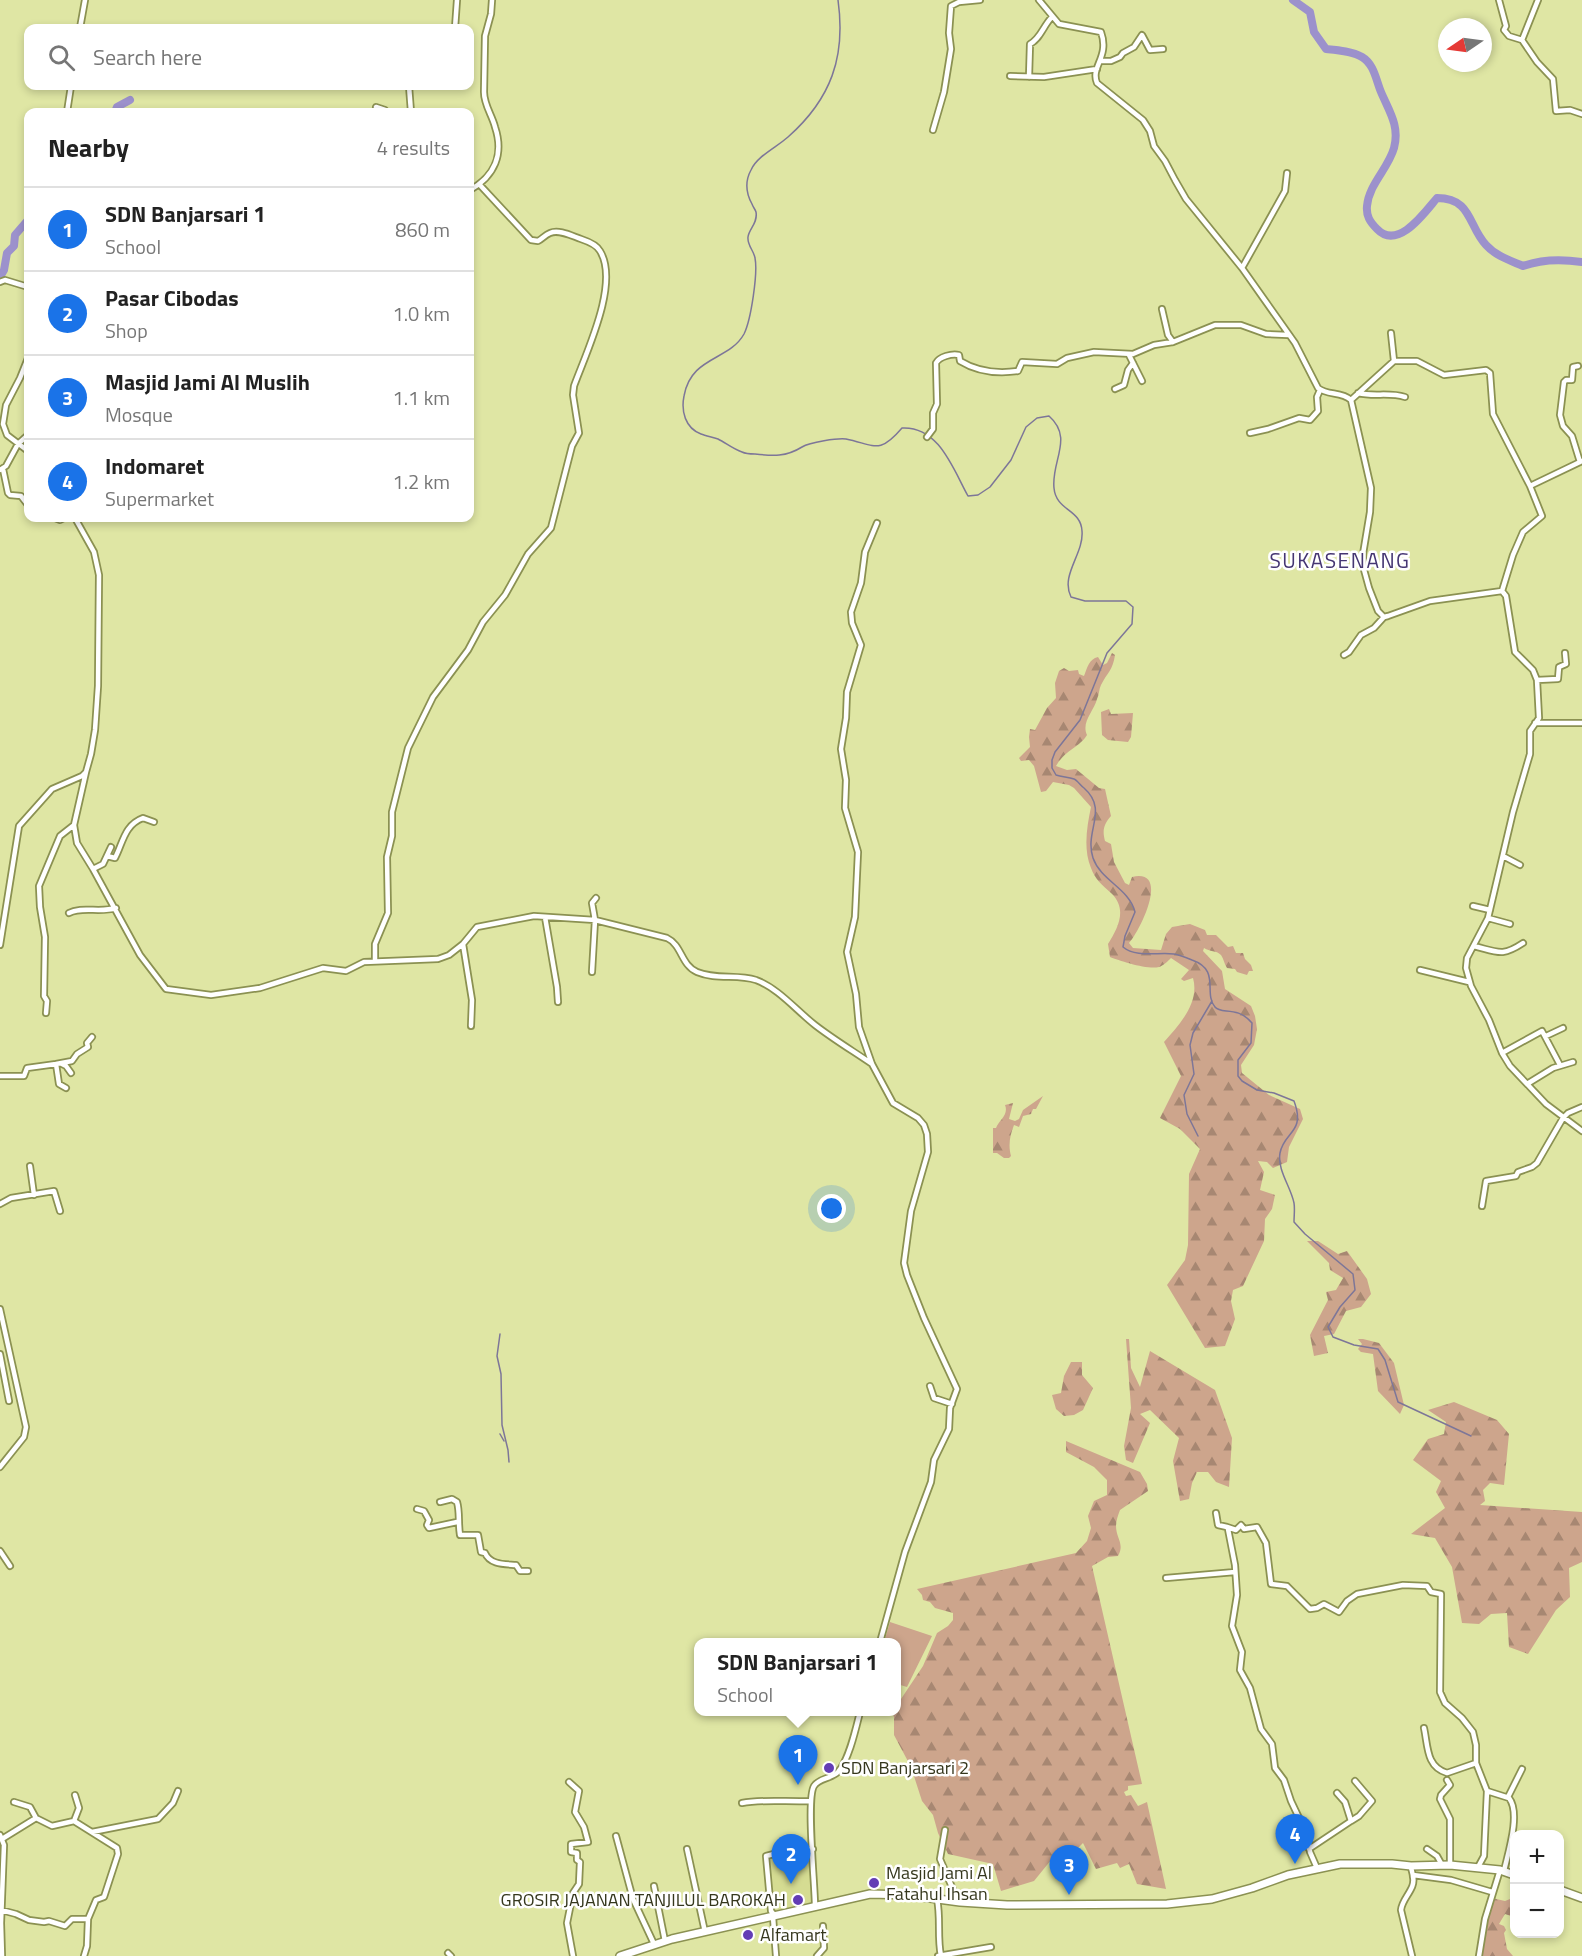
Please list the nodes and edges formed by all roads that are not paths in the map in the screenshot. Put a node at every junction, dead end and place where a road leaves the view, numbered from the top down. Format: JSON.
{"nodes":[{"id":1,"x":85,"y":0,"type":"edge"},
{"id":2,"x":457,"y":0,"type":"edge"},
{"id":3,"x":492,"y":0,"type":"edge"},
{"id":4,"x":980,"y":0,"type":"edge"},
{"id":5,"x":1039,"y":0,"type":"edge"},
{"id":6,"x":1499,"y":0,"type":"edge"},
{"id":7,"x":1538,"y":0,"type":"edge"},
{"id":8,"x":1052,"y":17,"type":"junction"},
{"id":9,"x":81,"y":24,"type":"edge"},
{"id":10,"x":455,"y":24,"type":"edge"},
{"id":11,"x":1522,"y":40,"type":"junction"},
{"id":12,"x":1163,"y":49,"type":"dead end"},
{"id":13,"x":1102,"y":61,"type":"junction"},
{"id":14,"x":1097,"y":69,"type":"junction"},
{"id":15,"x":1010,"y":76,"type":"dead end"},
{"id":16,"x":1029,"y":77,"type":"junction"},
{"id":17,"x":70,"y":90,"type":"edge"},
{"id":18,"x":409,"y":90,"type":"edge"},
{"id":19,"x":376,"y":107,"type":"dead end"},
{"id":20,"x":68,"y":108,"type":"edge"},
{"id":21,"x":379,"y":108,"type":"edge"},
{"id":22,"x":411,"y":108,"type":"edge"},
{"id":23,"x":1582,"y":114,"type":"edge"},
{"id":24,"x":933,"y":130,"type":"dead end"},
{"id":25,"x":1287,"y":173,"type":"dead end"},
{"id":26,"x":479,"y":184,"type":"junction"},
{"id":27,"x":474,"y":187,"type":"edge"},
{"id":28,"x":1242,"y":268,"type":"junction"},
{"id":29,"x":0,"y":282,"type":"edge"},
{"id":30,"x":24,"y":286,"type":"edge"},
{"id":31,"x":1162,"y":309,"type":"dead end"},
{"id":32,"x":1391,"y":333,"type":"dead end"},
{"id":33,"x":1288,"y":334,"type":"junction"},
{"id":34,"x":1172,"y":341,"type":"junction"},
{"id":35,"x":1129,"y":355,"type":"junction"},
{"id":36,"x":1394,"y":361,"type":"junction"},
{"id":37,"x":1133,"y":363,"type":"junction"},
{"id":38,"x":1578,"y":366,"type":"dead end"},
{"id":39,"x":24,"y":368,"type":"edge"},
{"id":40,"x":1142,"y":381,"type":"dead end"},
{"id":41,"x":1115,"y":389,"type":"dead end"},
{"id":42,"x":1320,"y":390,"type":"junction"},
{"id":43,"x":1358,"y":393,"type":"junction"},
{"id":44,"x":1405,"y":397,"type":"dead end"},
{"id":45,"x":1351,"y":400,"type":"junction"},
{"id":46,"x":1250,"y":432,"type":"dead end"},
{"id":47,"x":927,"y":437,"type":"dead end"},
{"id":48,"x":24,"y":439,"type":"edge"},
{"id":49,"x":18,"y":444,"type":"junction"},
{"id":50,"x":24,"y":448,"type":"edge"},
{"id":51,"x":1581,"y":461,"type":"edge"},
{"id":52,"x":2,"y":469,"type":"edge"},
{"id":53,"x":1530,"y":486,"type":"junction"},
{"id":54,"x":24,"y":500,"type":"edge"},
{"id":55,"x":77,"y":522,"type":"edge"},
{"id":56,"x":877,"y":523,"type":"dead end"},
{"id":57,"x":1502,"y":591,"type":"junction"},
{"id":58,"x":1384,"y":616,"type":"junction"},
{"id":59,"x":1565,"y":653,"type":"dead end"},
{"id":60,"x":1344,"y":655,"type":"dead end"},
{"id":61,"x":1537,"y":680,"type":"junction"},
{"id":62,"x":1535,"y":723,"type":"junction"},
{"id":63,"x":1582,"y":723,"type":"edge"},
{"id":64,"x":86,"y":772,"type":"junction"},
{"id":65,"x":154,"y":822,"type":"dead end"},
{"id":66,"x":74,"y":825,"type":"junction"},
{"id":67,"x":111,"y":847,"type":"dead end"},
{"id":68,"x":107,"y":856,"type":"junction"},
{"id":69,"x":1503,"y":856,"type":"junction"},
{"id":70,"x":1520,"y":865,"type":"dead end"},
{"id":71,"x":93,"y":869,"type":"junction"},
{"id":72,"x":596,"y":898,"type":"dead end"},
{"id":73,"x":1473,"y":906,"type":"dead end"},
{"id":74,"x":116,"y":909,"type":"junction"},
{"id":75,"x":1490,"y":910,"type":"junction"},
{"id":76,"x":69,"y":913,"type":"dead end"},
{"id":77,"x":545,"y":916,"type":"junction"},
{"id":78,"x":1488,"y":918,"type":"junction"},
{"id":79,"x":595,"y":920,"type":"junction"},
{"id":80,"x":1510,"y":924,"type":"dead end"},
{"id":81,"x":1523,"y":943,"type":"dead end"},
{"id":82,"x":463,"y":944,"type":"junction"},
{"id":83,"x":0,"y":945,"type":"edge"},
{"id":84,"x":1474,"y":946,"type":"junction"},
{"id":85,"x":375,"y":961,"type":"junction"},
{"id":86,"x":1420,"y":970,"type":"dead end"},
{"id":87,"x":592,"y":972,"type":"dead end"},
{"id":88,"x":1469,"y":982,"type":"junction"},
{"id":89,"x":558,"y":1002,"type":"dead end"},
{"id":90,"x":46,"y":1013,"type":"dead end"},
{"id":91,"x":471,"y":1026,"type":"dead end"},
{"id":92,"x":1563,"y":1028,"type":"dead end"},
{"id":93,"x":92,"y":1036,"type":"dead end"},
{"id":94,"x":1546,"y":1036,"type":"junction"},
{"id":95,"x":1502,"y":1053,"type":"junction"},
{"id":96,"x":1573,"y":1062,"type":"dead end"},
{"id":97,"x":58,"y":1064,"type":"junction"},
{"id":98,"x":872,"y":1064,"type":"junction"},
{"id":99,"x":1560,"y":1065,"type":"junction"},
{"id":100,"x":71,"y":1073,"type":"dead end"},
{"id":101,"x":0,"y":1076,"type":"edge"},
{"id":102,"x":1527,"y":1084,"type":"junction"},
{"id":103,"x":66,"y":1088,"type":"dead end"},
{"id":104,"x":1582,"y":1107,"type":"edge"},
{"id":105,"x":1563,"y":1118,"type":"junction"},
{"id":106,"x":1582,"y":1131,"type":"edge"},
{"id":107,"x":30,"y":1166,"type":"dead end"},
{"id":108,"x":34,"y":1195,"type":"junction"},
{"id":109,"x":0,"y":1204,"type":"edge"},
{"id":110,"x":1482,"y":1206,"type":"dead end"},
{"id":111,"x":60,"y":1210,"type":"dead end"},
{"id":112,"x":0,"y":1309,"type":"edge"},
{"id":113,"x":0,"y":1353,"type":"edge"},
{"id":114,"x":3,"y":1385,"type":"edge"},
{"id":115,"x":930,"y":1386,"type":"dead end"},
{"id":116,"x":9,"y":1401,"type":"dead end"},
{"id":117,"x":952,"y":1404,"type":"junction"},
{"id":118,"x":0,"y":1467,"type":"edge"},
{"id":119,"x":440,"y":1502,"type":"dead end"},
{"id":120,"x":417,"y":1509,"type":"dead end"},
{"id":121,"x":1216,"y":1513,"type":"dead end"},
{"id":122,"x":457,"y":1522,"type":"junction"},
{"id":123,"x":1227,"y":1527,"type":"junction"},
{"id":124,"x":0,"y":1551,"type":"edge"},
{"id":125,"x":10,"y":1566,"type":"dead end"},
{"id":126,"x":528,"y":1571,"type":"dead end"},
{"id":127,"x":1235,"y":1572,"type":"junction"},
{"id":128,"x":1166,"y":1578,"type":"dead end"},
{"id":129,"x":881,"y":1638,"type":"edge"},
{"id":130,"x":859,"y":1716,"type":"edge"},
{"id":131,"x":1424,"y":1728,"type":"dead end"},
{"id":132,"x":1476,"y":1763,"type":"junction"},
{"id":133,"x":1521,"y":1769,"type":"dead end"},
{"id":134,"x":1447,"y":1780,"type":"dead end"},
{"id":135,"x":1355,"y":1781,"type":"dead end"},
{"id":136,"x":569,"y":1782,"type":"dead end"},
{"id":137,"x":178,"y":1791,"type":"dead end"},
{"id":138,"x":1487,"y":1791,"type":"junction"},
{"id":139,"x":1337,"y":1793,"type":"dead end"},
{"id":140,"x":75,"y":1795,"type":"dead end"},
{"id":141,"x":1508,"y":1797,"type":"junction"},
{"id":142,"x":810,"y":1801,"type":"junction"},
{"id":143,"x":14,"y":1802,"type":"dead end"},
{"id":144,"x":742,"y":1803,"type":"dead end"},
{"id":145,"x":36,"y":1818,"type":"junction"},
{"id":146,"x":74,"y":1821,"type":"junction"},
{"id":147,"x":1351,"y":1821,"type":"junction"},
{"id":148,"x":945,"y":1830,"type":"dead end"},
{"id":149,"x":92,"y":1832,"type":"junction"},
{"id":150,"x":616,"y":1836,"type":"dead end"},
{"id":151,"x":1,"y":1837,"type":"edge"},
{"id":152,"x":687,"y":1849,"type":"dead end"},
{"id":153,"x":813,"y":1849,"type":"junction"},
{"id":154,"x":1309,"y":1849,"type":"junction"},
{"id":155,"x":1427,"y":1849,"type":"dead end"},
{"id":156,"x":1442,"y":1865,"type":"junction"},
{"id":157,"x":1450,"y":1865,"type":"junction"},
{"id":158,"x":1411,"y":1866,"type":"junction"},
{"id":159,"x":1478,"y":1867,"type":"junction"},
{"id":160,"x":1317,"y":1868,"type":"junction"},
{"id":161,"x":1502,"y":1870,"type":"junction"},
{"id":162,"x":1510,"y":1873,"type":"edge"},
{"id":163,"x":1413,"y":1875,"type":"junction"},
{"id":164,"x":654,"y":1886,"type":"dead end"},
{"id":165,"x":1564,"y":1891,"type":"edge"},
{"id":166,"x":1492,"y":1892,"type":"junction"},
{"id":167,"x":1582,"y":1898,"type":"edge"},
{"id":168,"x":937,"y":1899,"type":"junction"},
{"id":169,"x":966,"y":1903,"type":"junction"},
{"id":170,"x":815,"y":1906,"type":"junction"},
{"id":171,"x":1,"y":1910,"type":"edge"},
{"id":172,"x":774,"y":1916,"type":"junction"},
{"id":173,"x":88,"y":1919,"type":"junction"},
{"id":174,"x":823,"y":1926,"type":"dead end"},
{"id":175,"x":705,"y":1932,"type":"junction"},
{"id":176,"x":664,"y":1941,"type":"junction"},
{"id":177,"x":654,"y":1944,"type":"junction"},
{"id":178,"x":991,"y":1947,"type":"dead end"},
{"id":179,"x":822,"y":1951,"type":"junction"},
{"id":180,"x":642,"y":1952,"type":"edge"},
{"id":181,"x":2,"y":1956,"type":"edge"},
{"id":182,"x":84,"y":1956,"type":"edge"},
{"id":183,"x":573,"y":1956,"type":"edge"},
{"id":184,"x":620,"y":1956,"type":"edge"},
{"id":185,"x":776,"y":1956,"type":"edge"},
{"id":186,"x":817,"y":1956,"type":"edge"},
{"id":187,"x":826,"y":1956,"type":"edge"},
{"id":188,"x":940,"y":1956,"type":"edge"},
{"id":189,"x":1412,"y":1956,"type":"edge"},
{"id":190,"x":1479,"y":1956,"type":"edge"}],
"edges":[{"from":1,"to":9,"type":"street"},
{"from":2,"to":10,"type":"street"},
{"from":3,"to":26,"type":"street"},
{"from":4,"to":24,"type":"street"},
{"from":5,"to":8,"type":"street"},
{"from":6,"to":11,"type":"street"},
{"from":7,"to":11,"type":"street"},
{"from":8,"to":13,"type":"street"},
{"from":8,"to":16,"type":"street"},
{"from":11,"to":23,"type":"street"},
{"from":12,"to":13,"type":"street"},
{"from":13,"to":14,"type":"street"},
{"from":14,"to":16,"type":"street"},
{"from":14,"to":28,"type":"street"},
{"from":15,"to":16,"type":"street"},
{"from":17,"to":20,"type":"street"},
{"from":18,"to":22,"type":"street"},
{"from":19,"to":21,"type":"street"},
{"from":25,"to":28,"type":"street"},
{"from":26,"to":27,"type":"street"},
{"from":26,"to":85,"type":"street"},
{"from":28,"to":33,"type":"street"},
{"from":29,"to":30,"type":"street"},
{"from":31,"to":34,"type":"street"},
{"from":32,"to":36,"type":"street"},
{"from":33,"to":34,"type":"street"},
{"from":33,"to":42,"type":"street"},
{"from":34,"to":35,"type":"street"},
{"from":35,"to":37,"type":"street"},
{"from":35,"to":47,"type":"street"},
{"from":36,"to":43,"type":"street"},
{"from":36,"to":53,"type":"street"},
{"from":37,"to":40,"type":"street"},
{"from":37,"to":41,"type":"street"},
{"from":38,"to":51,"type":"street"},
{"from":39,"to":49,"type":"street"},
{"from":42,"to":45,"type":"street"},
{"from":42,"to":46,"type":"street"},
{"from":43,"to":44,"type":"street"},
{"from":43,"to":45,"type":"street"},
{"from":45,"to":58,"type":"street"},
{"from":48,"to":49,"type":"street"},
{"from":49,"to":50,"type":"street"},
{"from":49,"to":52,"type":"street"},
{"from":51,"to":53,"type":"street"},
{"from":52,"to":54,"type":"street"},
{"from":53,"to":57,"type":"street"},
{"from":55,"to":64,"type":"street"},
{"from":56,"to":98,"type":"street"},
{"from":57,"to":58,"type":"street"},
{"from":57,"to":61,"type":"street"},
{"from":58,"to":60,"type":"street"},
{"from":59,"to":61,"type":"street"},
{"from":61,"to":62,"type":"street"},
{"from":62,"to":63,"type":"street"},
{"from":62,"to":69,"type":"street"},
{"from":64,"to":66,"type":"street"},
{"from":64,"to":83,"type":"street"},
{"from":65,"to":68,"type":"street"},
{"from":66,"to":71,"type":"street"},
{"from":66,"to":90,"type":"street"},
{"from":67,"to":68,"type":"street"},
{"from":68,"to":71,"type":"street"},
{"from":69,"to":70,"type":"street"},
{"from":69,"to":75,"type":"street"},
{"from":71,"to":74,"type":"street"},
{"from":72,"to":79,"type":"street"},
{"from":73,"to":75,"type":"street"},
{"from":74,"to":76,"type":"street"},
{"from":74,"to":85,"type":"street"},
{"from":75,"to":78,"type":"street"},
{"from":77,"to":79,"type":"street"},
{"from":77,"to":82,"type":"street"},
{"from":77,"to":89,"type":"street"},
{"from":78,"to":80,"type":"street"},
{"from":78,"to":84,"type":"street"},
{"from":79,"to":87,"type":"street"},
{"from":79,"to":98,"type":"street"},
{"from":81,"to":84,"type":"street"},
{"from":82,"to":85,"type":"street"},
{"from":82,"to":91,"type":"street"},
{"from":84,"to":88,"type":"street"},
{"from":86,"to":88,"type":"street"},
{"from":88,"to":95,"type":"street"},
{"from":92,"to":94,"type":"street"},
{"from":93,"to":97,"type":"street"},
{"from":94,"to":95,"type":"street"},
{"from":94,"to":99,"type":"street"},
{"from":95,"to":102,"type":"street"},
{"from":96,"to":99,"type":"street"},
{"from":97,"to":100,"type":"street"},
{"from":97,"to":101,"type":"street"},
{"from":97,"to":103,"type":"street"},
{"from":98,"to":117,"type":"street"},
{"from":99,"to":102,"type":"street"},
{"from":102,"to":105,"type":"street"},
{"from":104,"to":105,"type":"street"},
{"from":105,"to":106,"type":"street"},
{"from":105,"to":110,"type":"street"},
{"from":107,"to":108,"type":"street"},
{"from":108,"to":109,"type":"street"},
{"from":108,"to":111,"type":"street"},
{"from":112,"to":118,"type":"street"},
{"from":113,"to":114,"type":"street"},
{"from":114,"to":116,"type":"street"},
{"from":115,"to":117,"type":"street"},
{"from":117,"to":129,"type":"street"},
{"from":119,"to":122,"type":"street"},
{"from":120,"to":122,"type":"street"},
{"from":121,"to":123,"type":"street"},
{"from":122,"to":126,"type":"street"},
{"from":123,"to":127,"type":"street"},
{"from":123,"to":132,"type":"street"},
{"from":124,"to":125,"type":"street"},
{"from":127,"to":128,"type":"street"},
{"from":127,"to":154,"type":"street"},
{"from":130,"to":142,"type":"street"},
{"from":131,"to":132,"type":"street"},
{"from":132,"to":138,"type":"street"},
{"from":133,"to":141,"type":"street"},
{"from":134,"to":157,"type":"street"},
{"from":135,"to":147,"type":"street"},
{"from":136,"to":183,"type":"street"},
{"from":137,"to":149,"type":"street"},
{"from":138,"to":141,"type":"street"},
{"from":138,"to":159,"type":"street"},
{"from":139,"to":147,"type":"street"},
{"from":140,"to":146,"type":"street"},
{"from":141,"to":161,"type":"street"},
{"from":142,"to":144,"type":"street"},
{"from":142,"to":153,"type":"street"},
{"from":143,"to":145,"type":"street"},
{"from":145,"to":146,"type":"street"},
{"from":145,"to":151,"type":"street"},
{"from":146,"to":149,"type":"street"},
{"from":147,"to":154,"type":"street"},
{"from":148,"to":169,"type":"street"},
{"from":149,"to":173,"type":"street"},
{"from":150,"to":177,"type":"street"},
{"from":151,"to":171,"type":"street"},
{"from":152,"to":175,"type":"street"},
{"from":153,"to":170,"type":"street"},
{"from":153,"to":172,"type":"street"},
{"from":154,"to":160,"type":"street"},
{"from":155,"to":156,"type":"street"},
{"from":156,"to":157,"type":"main road"},
{"from":156,"to":158,"type":"main road"},
{"from":157,"to":159,"type":"main road"},
{"from":158,"to":160,"type":"main road"},
{"from":158,"to":163,"type":"street"},
{"from":159,"to":161,"type":"main road"},
{"from":160,"to":169,"type":"main road"},
{"from":161,"to":162,"type":"main road"},
{"from":161,"to":166,"type":"street"},
{"from":163,"to":166,"type":"street"},
{"from":163,"to":189,"type":"street"},
{"from":164,"to":176,"type":"street"},
{"from":165,"to":167,"type":"main road"},
{"from":166,"to":190,"type":"street"},
{"from":168,"to":169,"type":"main road"},
{"from":168,"to":170,"type":"main road"},
{"from":168,"to":188,"type":"street"},
{"from":170,"to":172,"type":"main road"},
{"from":171,"to":173,"type":"street"},
{"from":171,"to":181,"type":"street"},
{"from":172,"to":175,"type":"main road"},
{"from":172,"to":185,"type":"street"},
{"from":173,"to":182,"type":"street"},
{"from":174,"to":179,"type":"street"},
{"from":175,"to":176,"type":"main road"},
{"from":176,"to":177,"type":"main road"},
{"from":177,"to":180,"type":"main road"},
{"from":178,"to":188,"type":"street"},
{"from":179,"to":186,"type":"street"},
{"from":179,"to":187,"type":"street"},
{"from":180,"to":184,"type":"main road"}]}
